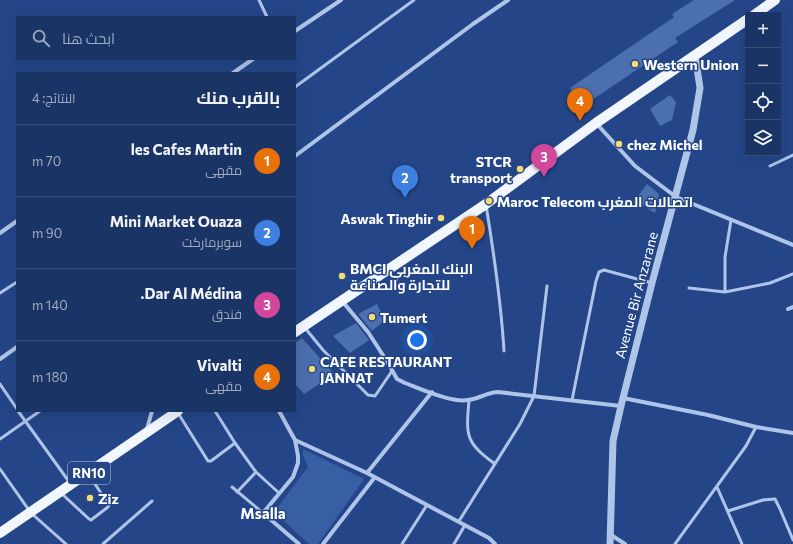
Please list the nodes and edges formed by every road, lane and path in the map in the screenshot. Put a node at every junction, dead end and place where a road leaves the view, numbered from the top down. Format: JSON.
{"nodes":[{"id":1,"x":259,"y":0,"type":"edge"},
{"id":2,"x":341,"y":0,"type":"edge"},
{"id":3,"x":414,"y":0,"type":"edge"},
{"id":4,"x":508,"y":0,"type":"edge"},
{"id":5,"x":775,"y":0,"type":"edge"},
{"id":6,"x":758,"y":12,"type":"edge"},
{"id":7,"x":267,"y":16,"type":"edge"},
{"id":8,"x":745,"y":21,"type":"edge"},
{"id":9,"x":296,"y":29,"type":"edge"},
{"id":10,"x":695,"y":55,"type":"junction"},
{"id":11,"x":252,"y":60,"type":"edge"},
{"id":12,"x":234,"y":72,"type":"edge"},
{"id":13,"x":296,"y":86,"type":"edge"},
{"id":14,"x":596,"y":123,"type":"junction"},
{"id":15,"x":296,"y":155,"type":"edge"},
{"id":16,"x":793,"y":155,"type":"edge"},
{"id":17,"x":770,"y":166,"type":"dead end"},
{"id":18,"x":676,"y":197,"type":"junction"},
{"id":19,"x":486,"y":204,"type":"junction"},
{"id":20,"x":731,"y":220,"type":"junction"},
{"id":21,"x":16,"y":222,"type":"edge"},
{"id":22,"x":0,"y":233,"type":"edge"},
{"id":23,"x":793,"y":245,"type":"edge"},
{"id":24,"x":793,"y":274,"type":"edge"},
{"id":25,"x":16,"y":283,"type":"edge"},
{"id":26,"x":652,"y":283,"type":"junction"},
{"id":27,"x":547,"y":286,"type":"dead end"},
{"id":28,"x":689,"y":288,"type":"dead end"},
{"id":29,"x":724,"y":292,"type":"junction"},
{"id":30,"x":0,"y":293,"type":"edge"},
{"id":31,"x":342,"y":301,"type":"junction"},
{"id":32,"x":304,"y":326,"type":"junction"},
{"id":33,"x":296,"y":331,"type":"edge"},
{"id":34,"x":16,"y":348,"type":"edge"},
{"id":35,"x":504,"y":351,"type":"dead end"},
{"id":36,"x":0,"y":358,"type":"edge"},
{"id":37,"x":392,"y":371,"type":"junction"},
{"id":38,"x":0,"y":384,"type":"edge"},
{"id":39,"x":432,"y":392,"type":"junction"},
{"id":40,"x":534,"y":396,"type":"junction"},
{"id":41,"x":623,"y":398,"type":"junction"},
{"id":42,"x":469,"y":400,"type":"junction"},
{"id":43,"x":572,"y":400,"type":"junction"},
{"id":44,"x":621,"y":406,"type":"junction"},
{"id":45,"x":16,"y":407,"type":"edge"},
{"id":46,"x":19,"y":412,"type":"edge"},
{"id":47,"x":39,"y":412,"type":"edge"},
{"id":48,"x":152,"y":412,"type":"edge"},
{"id":49,"x":177,"y":412,"type":"edge"},
{"id":50,"x":179,"y":412,"type":"edge"},
{"id":51,"x":216,"y":412,"type":"edge"},
{"id":52,"x":280,"y":412,"type":"edge"},
{"id":53,"x":26,"y":422,"type":"junction"},
{"id":54,"x":756,"y":427,"type":"junction"},
{"id":55,"x":145,"y":434,"type":"junction"},
{"id":56,"x":793,"y":434,"type":"edge"},
{"id":57,"x":0,"y":439,"type":"edge"},
{"id":58,"x":294,"y":440,"type":"junction"},
{"id":59,"x":235,"y":442,"type":"junction"},
{"id":60,"x":495,"y":464,"type":"junction"},
{"id":61,"x":0,"y":469,"type":"edge"},
{"id":62,"x":256,"y":472,"type":"junction"},
{"id":63,"x":367,"y":473,"type":"junction"},
{"id":64,"x":88,"y":474,"type":"junction"},
{"id":65,"x":375,"y":477,"type":"junction"},
{"id":66,"x":71,"y":484,"type":"junction"},
{"id":67,"x":232,"y":487,"type":"dead end"},
{"id":68,"x":717,"y":487,"type":"junction"},
{"id":69,"x":237,"y":492,"type":"junction"},
{"id":70,"x":61,"y":493,"type":"junction"},
{"id":71,"x":279,"y":493,"type":"junction"},
{"id":72,"x":152,"y":501,"type":"dead end"},
{"id":73,"x":427,"y":505,"type":"junction"},
{"id":74,"x":728,"y":511,"type":"junction"},
{"id":75,"x":31,"y":513,"type":"junction"},
{"id":76,"x":263,"y":513,"type":"junction"},
{"id":77,"x":459,"y":521,"type":"junction"},
{"id":78,"x":465,"y":525,"type":"junction"},
{"id":79,"x":0,"y":534,"type":"edge"},
{"id":80,"x":611,"y":534,"type":"junction"},
{"id":81,"x":793,"y":540,"type":"edge"},
{"id":82,"x":66,"y":544,"type":"edge"},
{"id":83,"x":103,"y":544,"type":"edge"},
{"id":84,"x":299,"y":544,"type":"edge"},
{"id":85,"x":323,"y":544,"type":"edge"},
{"id":86,"x":402,"y":544,"type":"edge"},
{"id":87,"x":454,"y":544,"type":"edge"},
{"id":88,"x":495,"y":544,"type":"edge"},
{"id":89,"x":610,"y":544,"type":"edge"},
{"id":90,"x":625,"y":544,"type":"edge"},
{"id":91,"x":675,"y":544,"type":"edge"},
{"id":92,"x":742,"y":544,"type":"edge"}],
"edges":[{"from":1,"to":7,"type":"lane"},
{"from":2,"to":9,"type":"street"},
{"from":3,"to":13,"type":"lane"},
{"from":4,"to":15,"type":"street"},
{"from":5,"to":6,"type":"main road"},
{"from":8,"to":10,"type":"main road"},
{"from":10,"to":14,"type":"main road"},
{"from":10,"to":18,"type":"street","name":"Avenue Bir Anzarane"},
{"from":11,"to":12,"type":"street"},
{"from":14,"to":18,"type":"street"},
{"from":14,"to":19,"type":"main road"},
{"from":16,"to":17,"type":"lane"},
{"from":18,"to":20,"type":"street"},
{"from":18,"to":26,"type":"street","name":"Avenue Bir Anzarane"},
{"from":19,"to":31,"type":"main road"},
{"from":19,"to":35,"type":"lane"},
{"from":20,"to":23,"type":"street"},
{"from":20,"to":29,"type":"lane"},
{"from":21,"to":22,"type":"street"},
{"from":24,"to":29,"type":"lane"},
{"from":25,"to":30,"type":"lane"},
{"from":26,"to":41,"type":"street","name":"Avenue Bir Anzarane"},
{"from":26,"to":43,"type":"lane"},
{"from":27,"to":40,"type":"lane"},
{"from":28,"to":29,"type":"lane"},
{"from":31,"to":32,"type":"main road"},
{"from":31,"to":37,"type":"street"},
{"from":32,"to":33,"type":"main road"},
{"from":32,"to":37,"type":"lane"},
{"from":34,"to":36,"type":"street"},
{"from":37,"to":39,"type":"street"},
{"from":38,"to":45,"type":"lane"},
{"from":39,"to":42,"type":"street"},
{"from":39,"to":63,"type":"street"},
{"from":40,"to":42,"type":"street"},
{"from":40,"to":43,"type":"street"},
{"from":40,"to":60,"type":"lane"},
{"from":41,"to":44,"type":"street","name":"Avenue Bir Anzarane"},
{"from":41,"to":54,"type":"street"},
{"from":42,"to":60,"type":"lane"},
{"from":43,"to":44,"type":"street"},
{"from":44,"to":80,"type":"street","name":"Avenue Bir Anzarane"},
{"from":46,"to":53,"type":"lane"},
{"from":47,"to":53,"type":"lane"},
{"from":48,"to":55,"type":"street"},
{"from":49,"to":55,"type":"main road","number":"RN10"},
{"from":50,"to":59,"type":"lane"},
{"from":51,"to":59,"type":"lane"},
{"from":52,"to":58,"type":"street"},
{"from":53,"to":57,"type":"lane"},
{"from":53,"to":66,"type":"lane"},
{"from":54,"to":56,"type":"street"},
{"from":54,"to":68,"type":"lane"},
{"from":55,"to":64,"type":"main road","number":"RN10"},
{"from":58,"to":63,"type":"street"},
{"from":58,"to":71,"type":"street"},
{"from":59,"to":62,"type":"lane"},
{"from":60,"to":77,"type":"lane"},
{"from":61,"to":75,"type":"lane"},
{"from":62,"to":69,"type":"lane"},
{"from":62,"to":71,"type":"lane"},
{"from":63,"to":65,"type":"street"},
{"from":64,"to":66,"type":"main road","number":"RN10"},
{"from":64,"to":70,"type":"lane"},
{"from":65,"to":73,"type":"street"},
{"from":65,"to":85,"type":"street"},
{"from":66,"to":70,"type":"main road","number":"RN10"},
{"from":67,"to":69,"type":"lane"},
{"from":68,"to":74,"type":"lane"},
{"from":68,"to":91,"type":"lane"},
{"from":69,"to":76,"type":"lane"},
{"from":70,"to":75,"type":"main road","number":"RN10"},
{"from":71,"to":76,"type":"street"},
{"from":72,"to":83,"type":"lane"},
{"from":73,"to":77,"type":"street"},
{"from":73,"to":86,"type":"lane"},
{"from":74,"to":81,"type":"lane"},
{"from":74,"to":92,"type":"lane"},
{"from":75,"to":79,"type":"main road","number":"RN10"},
{"from":75,"to":82,"type":"lane"},
{"from":76,"to":84,"type":"street"},
{"from":77,"to":78,"type":"street"},
{"from":78,"to":87,"type":"lane"},
{"from":78,"to":88,"type":"street"},
{"from":80,"to":89,"type":"street","name":"Avenue Bir Anzarane"},
{"from":80,"to":90,"type":"street"}]}
